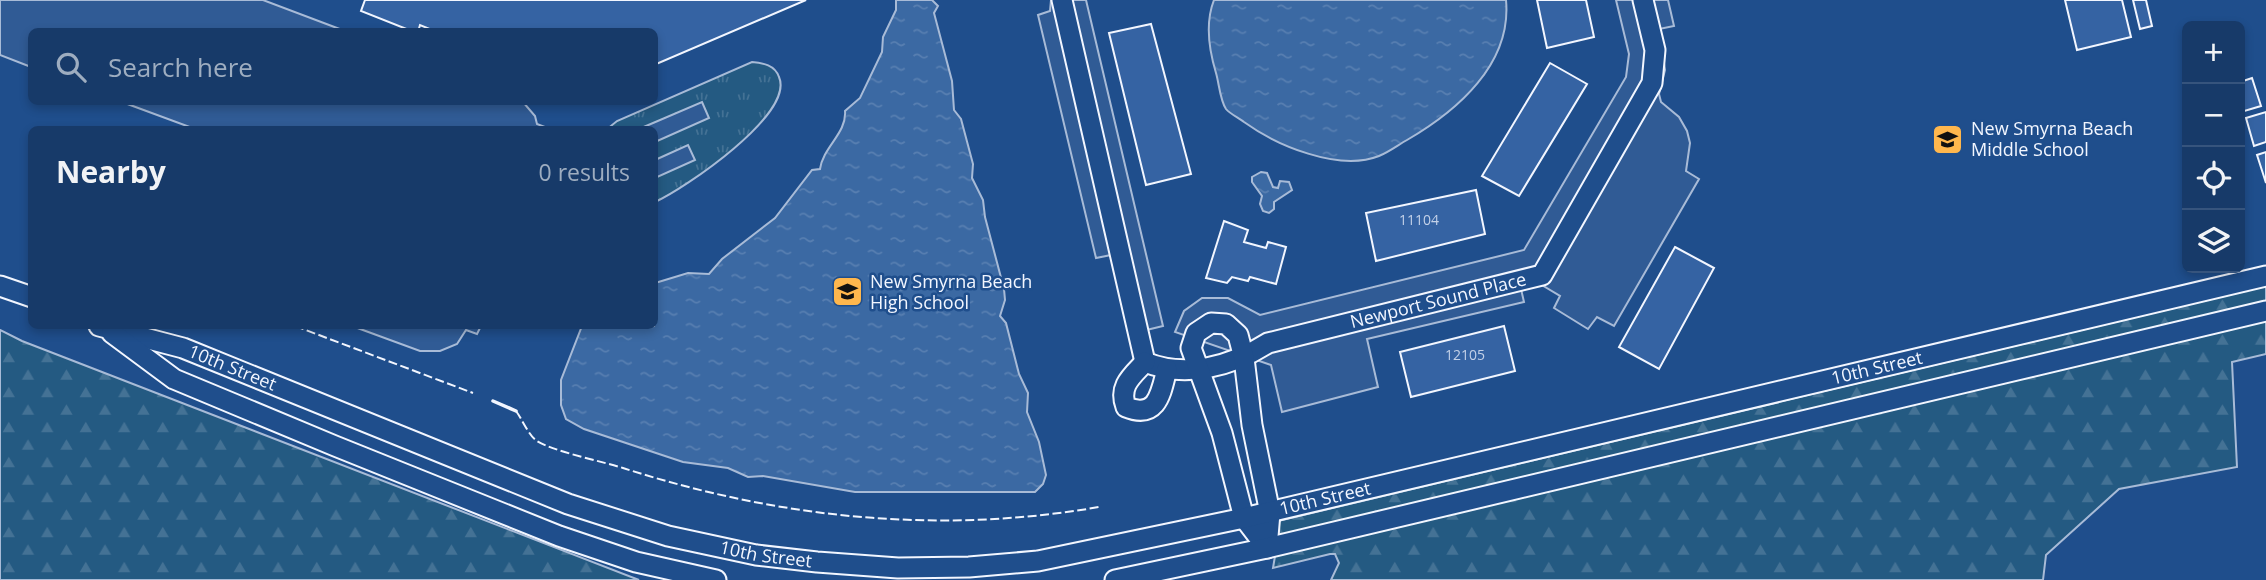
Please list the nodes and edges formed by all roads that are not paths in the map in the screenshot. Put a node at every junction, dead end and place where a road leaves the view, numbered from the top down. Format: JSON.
{"nodes":[{"id":1,"x":1062,"y":0,"type":"edge"},
{"id":2,"x":1643,"y":0,"type":"edge"},
{"id":3,"x":2266,"y":276,"type":"edge"},
{"id":4,"x":0,"y":286,"type":"edge"},
{"id":5,"x":28,"y":296,"type":"edge"},
{"id":6,"x":2266,"y":311,"type":"edge"},
{"id":7,"x":105,"y":329,"type":"edge"},
{"id":8,"x":110,"y":329,"type":"edge"},
{"id":9,"x":1244,"y":358,"type":"junction"},
{"id":10,"x":1145,"y":362,"type":"junction"},
{"id":11,"x":1167,"y":369,"type":"junction"},
{"id":12,"x":1201,"y":369,"type":"junction"},
{"id":13,"x":1252,"y":425,"type":"junction"},
{"id":14,"x":1222,"y":433,"type":"junction"},
{"id":15,"x":1270,"y":513,"type":"junction"},
{"id":16,"x":1244,"y":518,"type":"junction"},
{"id":17,"x":1267,"y":548,"type":"junction"},
{"id":18,"x":716,"y":580,"type":"edge"},
{"id":19,"x":1115,"y":580,"type":"edge"}],
"edges":[{"from":1,"to":10,"type":"street"},
{"from":2,"to":9,"type":"street","name":"Newport Sound Place"},
{"from":3,"to":15,"type":"street","name":"10th Street"},
{"from":4,"to":5,"type":"street"},
{"from":6,"to":17,"type":"street","name":"10th Street"},
{"from":7,"to":18,"type":"street","name":"10th Street"},
{"from":8,"to":16,"type":"street","name":"10th Street"},
{"from":9,"to":12,"type":"street","name":"Newport Sound Place"},
{"from":9,"to":12,"type":"street"},
{"from":9,"to":13,"type":"street"},
{"from":10,"to":11,"type":"street","name":"Newport Sound Place"},
{"from":10,"to":11,"type":"street"},
{"from":11,"to":12,"type":"street","name":"Newport Sound Place"},
{"from":12,"to":14,"type":"street"},
{"from":13,"to":14,"type":"street"},
{"from":13,"to":15,"type":"street"},
{"from":14,"to":16,"type":"street"},
{"from":15,"to":16,"type":"street","name":"10th Street"},
{"from":15,"to":17,"type":"street"},
{"from":16,"to":17,"type":"street"},
{"from":17,"to":19,"type":"street","name":"10th Street"}]}
